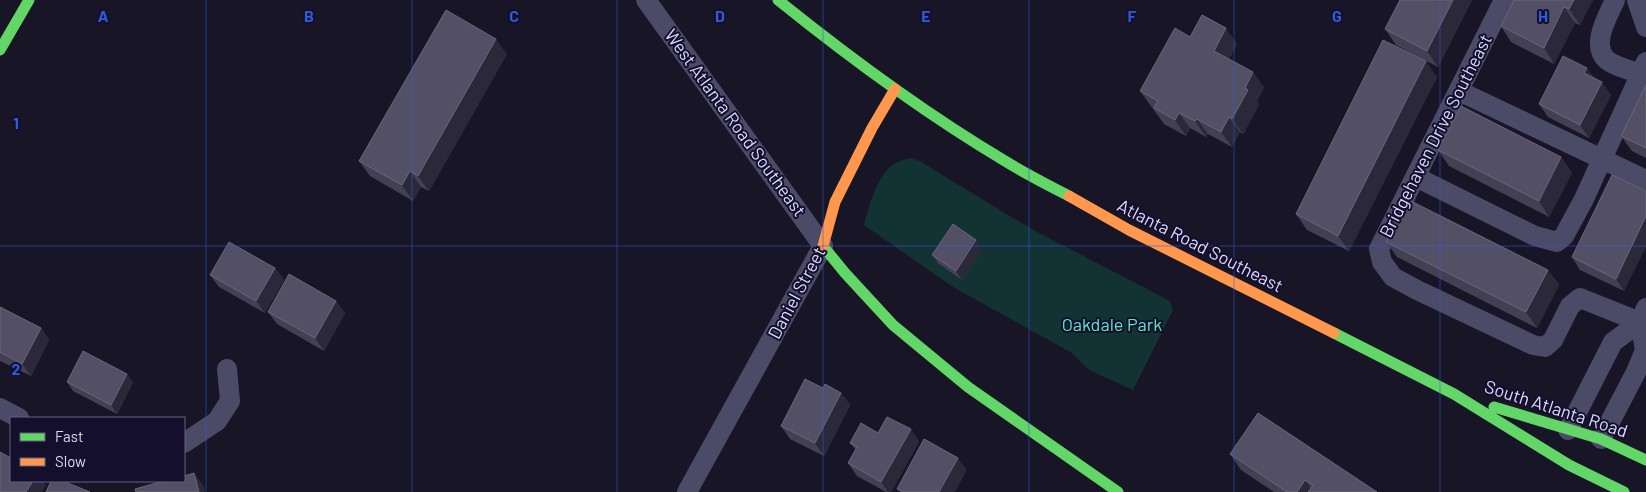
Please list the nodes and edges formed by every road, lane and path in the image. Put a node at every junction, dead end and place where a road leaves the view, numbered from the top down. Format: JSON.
{"nodes":[{"id":1,"x":29,"y":0,"type":"edge"},
{"id":2,"x":646,"y":0,"type":"edge"},
{"id":3,"x":778,"y":0,"type":"edge"},
{"id":4,"x":1504,"y":0,"type":"edge"},
{"id":5,"x":1614,"y":0,"type":"edge"},
{"id":6,"x":1637,"y":0,"type":"edge"},
{"id":7,"x":1646,"y":26,"type":"edge"},
{"id":8,"x":0,"y":50,"type":"edge"},
{"id":9,"x":1644,"y":68,"type":"edge"},
{"id":10,"x":895,"y":89,"type":"junction"},
{"id":11,"x":1459,"y":91,"type":"junction"},
{"id":12,"x":1602,"y":159,"type":"junction"},
{"id":13,"x":1416,"y":177,"type":"junction"},
{"id":14,"x":1646,"y":180,"type":"edge"},
{"id":15,"x":823,"y":246,"type":"junction"},
{"id":16,"x":1643,"y":315,"type":"edge"},
{"id":17,"x":227,"y":369,"type":"dead end"},
{"id":18,"x":1454,"y":394,"type":"junction"},
{"id":19,"x":0,"y":408,"type":"edge"},
{"id":20,"x":18,"y":417,"type":"edge"},
{"id":21,"x":1568,"y":430,"type":"junction"},
{"id":22,"x":1601,"y":439,"type":"junction"},
{"id":23,"x":185,"y":442,"type":"edge"},
{"id":24,"x":1646,"y":460,"type":"edge"},
{"id":25,"x":687,"y":492,"type":"edge"},
{"id":26,"x":1118,"y":492,"type":"edge"},
{"id":27,"x":1624,"y":492,"type":"edge"}],
"edges":[{"from":1,"to":8,"type":"main road"},
{"from":2,"to":15,"type":"street","name":"West Atlanta Road Southeast"},
{"from":3,"to":10,"type":"main road","name":"Atlanta Road Southeast"},
{"from":4,"to":11,"type":"street","name":"Bridgehaven Drive Southeast"},
{"from":5,"to":9,"type":"street"},
{"from":6,"to":7,"type":"street"},
{"from":9,"to":12,"type":"street"},
{"from":10,"to":15,"type":"main road","name":"Daniel Street"},
{"from":10,"to":18,"type":"main road","name":"Atlanta Road Southeast"},
{"from":11,"to":12,"type":"street"},
{"from":11,"to":13,"type":"street","name":"Bridgehaven Drive Southeast"},
{"from":12,"to":13,"type":"street"},
{"from":12,"to":14,"type":"street"},
{"from":13,"to":16,"type":"street","name":"Bridgehaven Drive Southeast"},
{"from":15,"to":25,"type":"street","name":"Daniel Street"},
{"from":15,"to":26,"type":"main road"},
{"from":16,"to":21,"type":"street"},
{"from":16,"to":22,"type":"street"},
{"from":17,"to":23,"type":"street"},
{"from":18,"to":21,"type":"main road","name":"South Atlanta Road"},
{"from":18,"to":27,"type":"main road","name":"Atlanta Road Southeast"},
{"from":19,"to":20,"type":"street"},
{"from":21,"to":22,"type":"main road","name":"South Atlanta Road"},
{"from":22,"to":24,"type":"main road","name":"South Atlanta Road"}]}
